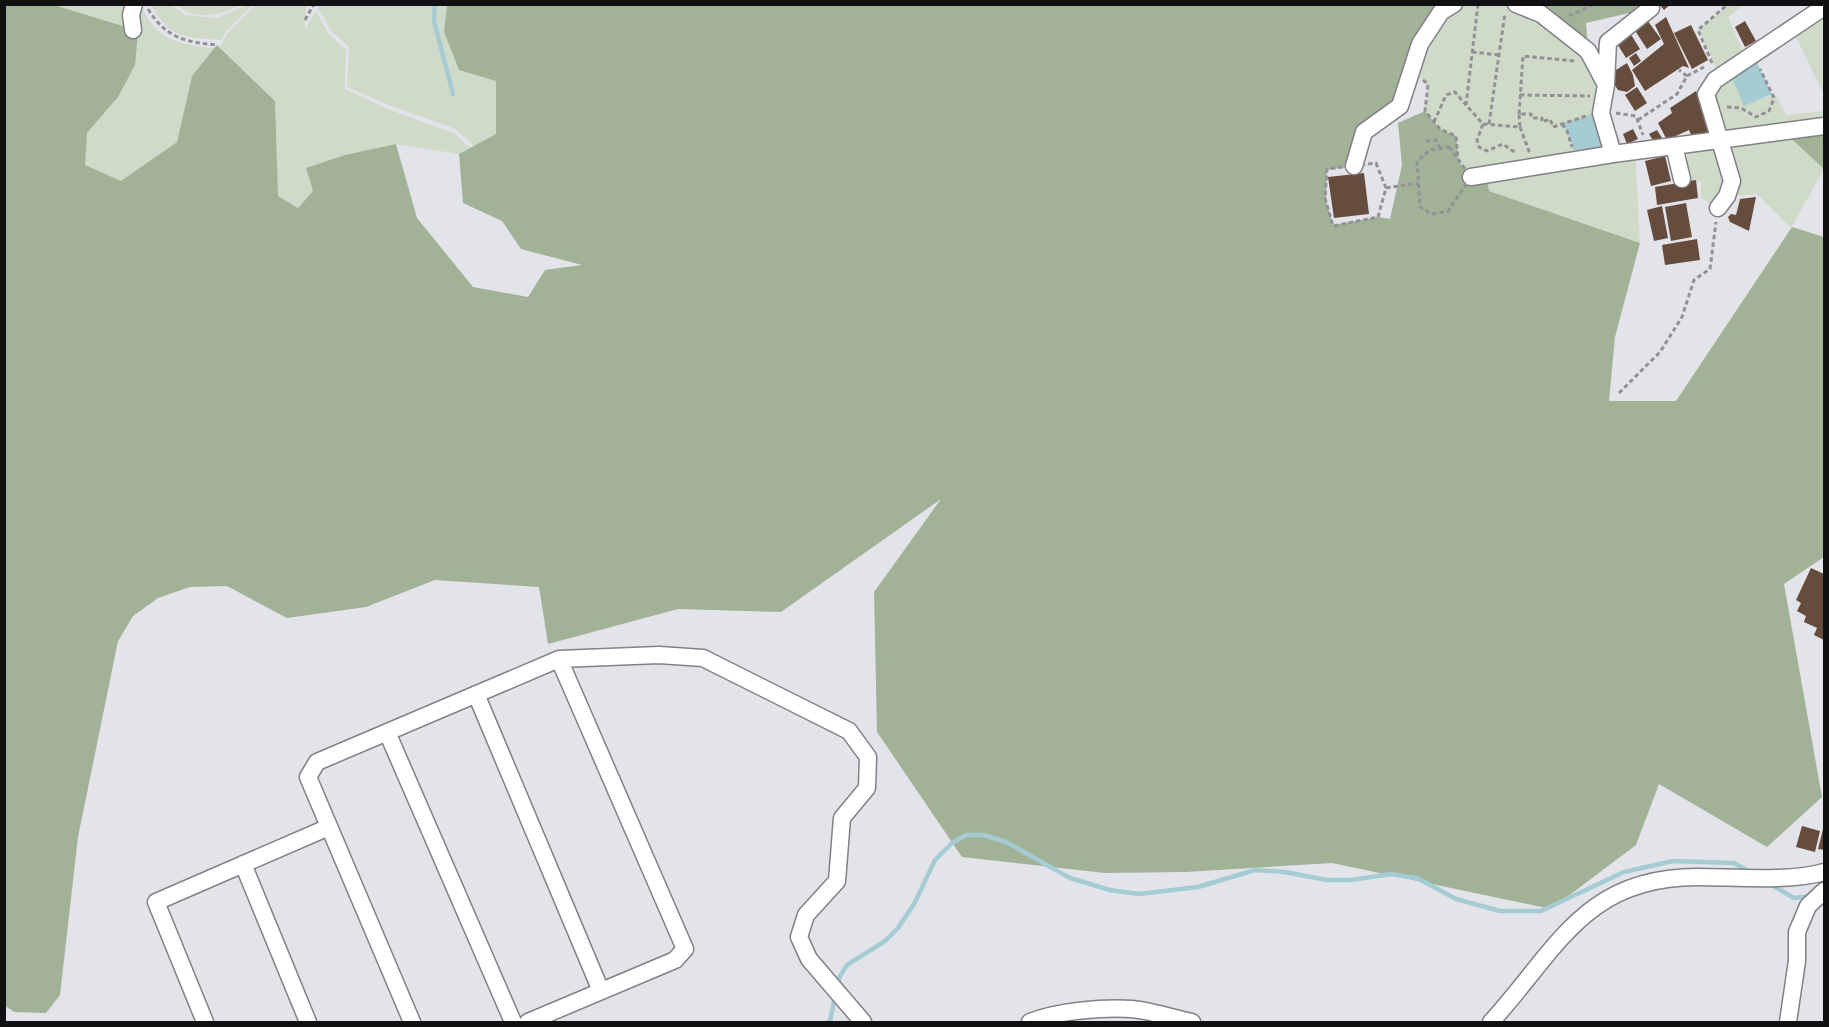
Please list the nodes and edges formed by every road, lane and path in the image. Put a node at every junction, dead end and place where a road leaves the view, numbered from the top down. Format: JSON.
{"nodes":[{"id":1,"x":134,"y":4,"type":"edge"},
{"id":2,"x":146,"y":4,"type":"edge"},
{"id":3,"x":314,"y":4,"type":"edge"},
{"id":4,"x":1454,"y":4,"type":"edge"},
{"id":5,"x":1478,"y":4,"type":"edge"},
{"id":6,"x":1506,"y":4,"type":"edge"},
{"id":7,"x":1516,"y":4,"type":"edge"},
{"id":8,"x":1594,"y":4,"type":"edge"},
{"id":9,"x":1728,"y":4,"type":"edge"},
{"id":10,"x":1824,"y":7,"type":"edge"},
{"id":11,"x":1651,"y":8,"type":"dead end"},
{"id":12,"x":1563,"y":10,"type":"dead end"},
{"id":13,"x":305,"y":20,"type":"dead end"},
{"id":14,"x":133,"y":30,"type":"dead end"},
{"id":15,"x":217,"y":45,"type":"dead end"},
{"id":16,"x":1472,"y":52,"type":"junction"},
{"id":17,"x":1754,"y":54,"type":"junction"},
{"id":18,"x":1499,"y":55,"type":"junction"},
{"id":19,"x":1594,"y":63,"type":"junction"},
{"id":20,"x":1412,"y":70,"type":"junction"},
{"id":21,"x":1679,"y":70,"type":"dead end"},
{"id":22,"x":1687,"y":76,"type":"junction"},
{"id":23,"x":1520,"y":95,"type":"junction"},
{"id":24,"x":1604,"y":97,"type":"junction"},
{"id":25,"x":1466,"y":105,"type":"junction"},
{"id":26,"x":1718,"y":106,"type":"dead end"},
{"id":27,"x":1519,"y":114,"type":"junction"},
{"id":28,"x":1636,"y":116,"type":"dead end"},
{"id":29,"x":1638,"y":120,"type":"junction"},
{"id":30,"x":1434,"y":122,"type":"junction"},
{"id":31,"x":1483,"y":124,"type":"junction"},
{"id":32,"x":1490,"y":124,"type":"junction"},
{"id":33,"x":1824,"y":126,"type":"edge"},
{"id":34,"x":1520,"y":128,"type":"junction"},
{"id":35,"x":1720,"y":140,"type":"junction"},
{"id":36,"x":1426,"y":141,"type":"dead end"},
{"id":37,"x":1674,"y":146,"type":"junction"},
{"id":38,"x":1440,"y":148,"type":"junction"},
{"id":39,"x":1648,"y":149,"type":"junction"},
{"id":40,"x":1613,"y":154,"type":"junction"},
{"id":41,"x":1459,"y":162,"type":"junction"},
{"id":42,"x":1354,"y":166,"type":"junction"},
{"id":43,"x":1529,"y":168,"type":"junction"},
{"id":44,"x":1471,"y":177,"type":"junction"},
{"id":45,"x":1682,"y":179,"type":"dead end"},
{"id":46,"x":1418,"y":183,"type":"junction"},
{"id":47,"x":1386,"y":188,"type":"junction"},
{"id":48,"x":1718,"y":208,"type":"joint"},
{"id":49,"x":1619,"y":393,"type":"dead end"},
{"id":50,"x":559,"y":659,"type":"junction"},
{"id":51,"x":476,"y":694,"type":"junction"},
{"id":52,"x":387,"y":732,"type":"junction"},
{"id":53,"x":329,"y":827,"type":"junction"},
{"id":54,"x":243,"y":864,"type":"junction"},
{"id":55,"x":1822,"y":873,"type":"edge"},
{"id":56,"x":1824,"y":891,"type":"edge"},
{"id":57,"x":601,"y":992,"type":"junction"},
{"id":58,"x":206,"y":1023,"type":"edge"},
{"id":59,"x":308,"y":1023,"type":"edge"},
{"id":60,"x":412,"y":1023,"type":"edge"},
{"id":61,"x":513,"y":1023,"type":"edge"},
{"id":62,"x":528,"y":1023,"type":"edge"},
{"id":63,"x":863,"y":1023,"type":"edge"},
{"id":64,"x":1030,"y":1023,"type":"edge"},
{"id":65,"x":1192,"y":1023,"type":"edge"},
{"id":66,"x":1491,"y":1023,"type":"edge"},
{"id":67,"x":1788,"y":1023,"type":"edge"}],
"edges":[{"from":1,"to":14,"type":"street"},
{"from":2,"to":15,"type":"path"},
{"from":3,"to":13,"type":"path"},
{"from":4,"to":20,"type":"street"},
{"from":5,"to":16,"type":"path"},
{"from":6,"to":18,"type":"path"},
{"from":7,"to":19,"type":"street"},
{"from":8,"to":12,"type":"path"},
{"from":9,"to":22,"type":"path"},
{"from":10,"to":17,"type":"street"},
{"from":11,"to":24,"type":"street"},
{"from":16,"to":18,"type":"path"},
{"from":16,"to":25,"type":"path"},
{"from":17,"to":26,"type":"path"},
{"from":17,"to":35,"type":"street"},
{"from":18,"to":32,"type":"path"},
{"from":19,"to":23,"type":"path"},
{"from":19,"to":24,"type":"street"},
{"from":20,"to":30,"type":"path"},
{"from":20,"to":42,"type":"street"},
{"from":21,"to":22,"type":"path"},
{"from":22,"to":29,"type":"path"},
{"from":23,"to":24,"type":"path"},
{"from":23,"to":27,"type":"path"},
{"from":24,"to":27,"type":"path"},
{"from":24,"to":40,"type":"street"},
{"from":25,"to":30,"type":"path"},
{"from":25,"to":31,"type":"path"},
{"from":27,"to":34,"type":"path"},
{"from":28,"to":29,"type":"path"},
{"from":29,"to":39,"type":"path"},
{"from":30,"to":41,"type":"path"},
{"from":31,"to":32,"type":"path"},
{"from":31,"to":43,"type":"path"},
{"from":32,"to":34,"type":"path"},
{"from":33,"to":35,"type":"street"},
{"from":34,"to":43,"type":"path"},
{"from":35,"to":37,"type":"street"},
{"from":35,"to":48,"type":"street"},
{"from":36,"to":38,"type":"path"},
{"from":37,"to":39,"type":"street"},
{"from":37,"to":45,"type":"street"},
{"from":38,"to":41,"type":"path"},
{"from":38,"to":46,"type":"path"},
{"from":39,"to":40,"type":"street"},
{"from":40,"to":43,"type":"street"},
{"from":41,"to":44,"type":"path"},
{"from":42,"to":47,"type":"path"},
{"from":42,"to":47,"type":"path"},
{"from":43,"to":44,"type":"street"},
{"from":44,"to":46,"type":"path"},
{"from":46,"to":47,"type":"path"},
{"from":48,"to":49,"type":"path"},
{"from":50,"to":51,"type":"street"},
{"from":50,"to":57,"type":"street"},
{"from":50,"to":63,"type":"street"},
{"from":51,"to":52,"type":"street"},
{"from":51,"to":57,"type":"street"},
{"from":52,"to":53,"type":"street"},
{"from":52,"to":61,"type":"street"},
{"from":53,"to":54,"type":"street"},
{"from":53,"to":60,"type":"street"},
{"from":54,"to":58,"type":"street"},
{"from":54,"to":59,"type":"street"},
{"from":55,"to":66,"type":"street"},
{"from":56,"to":67,"type":"street"},
{"from":57,"to":62,"type":"street"},
{"from":64,"to":65,"type":"street"}]}
